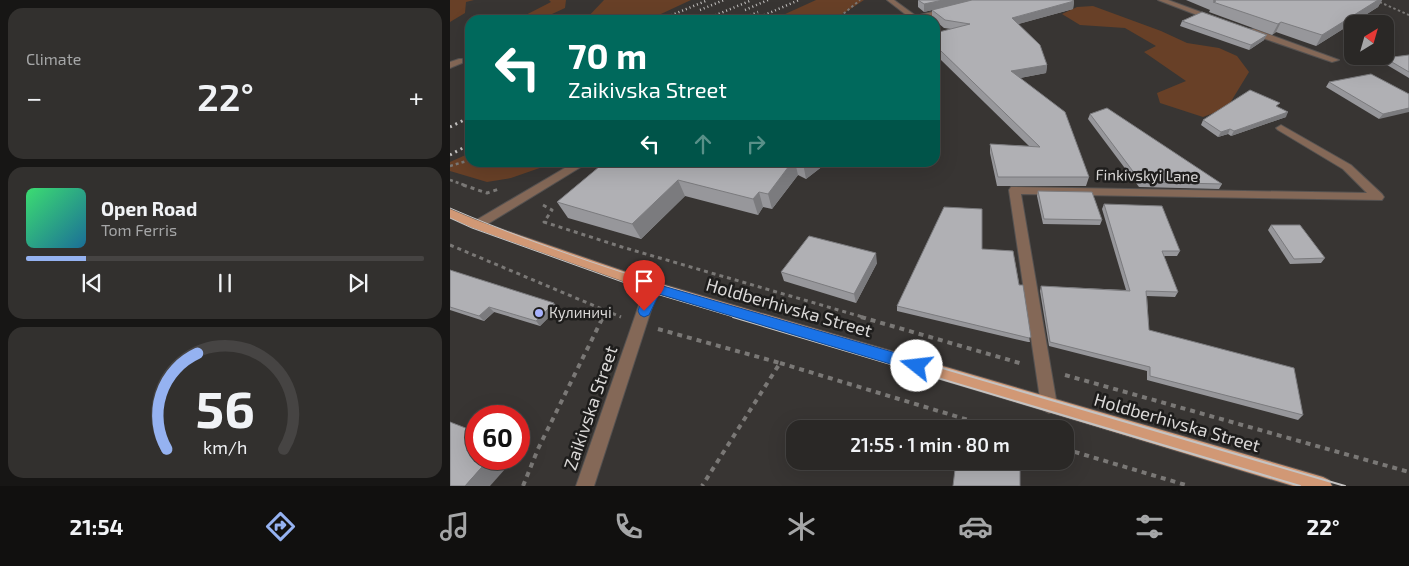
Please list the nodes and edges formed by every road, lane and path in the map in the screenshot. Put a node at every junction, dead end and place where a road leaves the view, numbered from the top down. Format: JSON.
{"nodes":[{"id":1,"x":860,"y":0,"type":"edge"},
{"id":2,"x":890,"y":0,"type":"edge"},
{"id":3,"x":1161,"y":0,"type":"edge"},
{"id":4,"x":1374,"y":0,"type":"edge"},
{"id":5,"x":958,"y":8,"type":"edge"},
{"id":6,"x":842,"y":15,"type":"edge"},
{"id":7,"x":907,"y":15,"type":"edge"},
{"id":8,"x":928,"y":15,"type":"edge"},
{"id":9,"x":1409,"y":15,"type":"edge"},
{"id":10,"x":1225,"y":22,"type":"edge"},
{"id":11,"x":1244,"y":28,"type":"edge"},
{"id":12,"x":1335,"y":60,"type":"dead end"},
{"id":13,"x":459,"y":61,"type":"dead end"},
{"id":14,"x":450,"y":65,"type":"edge"},
{"id":15,"x":1281,"y":128,"type":"dead end"},
{"id":16,"x":465,"y":162,"type":"edge"},
{"id":17,"x":450,"y":166,"type":"edge"},
{"id":18,"x":575,"y":167,"type":"edge"},
{"id":19,"x":450,"y":180,"type":"edge"},
{"id":20,"x":469,"y":187,"type":"dead end"},
{"id":21,"x":526,"y":196,"type":"junction"},
{"id":22,"x":450,"y":213,"type":"edge"},
{"id":23,"x":477,"y":225,"type":"junction"},
{"id":24,"x":450,"y":245,"type":"edge"},
{"id":25,"x":654,"y":256,"type":"dead end"},
{"id":26,"x":656,"y":288,"type":"junction"},
{"id":27,"x":641,"y":324,"type":"junction"},
{"id":28,"x":780,"y":363,"type":"junction"},
{"id":29,"x":1049,"y":405,"type":"junction"},
{"id":30,"x":968,"y":420,"type":"edge"},
{"id":31,"x":1074,"y":452,"type":"edge"},
{"id":32,"x":524,"y":486,"type":"edge"},
{"id":33,"x":585,"y":486,"type":"edge"},
{"id":34,"x":702,"y":486,"type":"edge"},
{"id":35,"x":1189,"y":486,"type":"edge"},
{"id":36,"x":1324,"y":486,"type":"edge"}],
"edges":[{"from":1,"to":6,"type":"path"},
{"from":2,"to":7,"type":"street"},
{"from":3,"to":10,"type":"street"},
{"from":4,"to":9,"type":"path"},
{"from":5,"to":8,"type":"street"},
{"from":11,"to":12,"type":"street"},
{"from":13,"to":14,"type":"street"},
{"from":15,"to":29,"type":"street","name":"Finkivskyi Lane"},
{"from":16,"to":17,"type":"path"},
{"from":18,"to":21,"type":"street"},
{"from":19,"to":20,"type":"path"},
{"from":21,"to":23,"type":"street"},
{"from":21,"to":25,"type":"path"},
{"from":22,"to":23,"type":"main road","name":"Holdberhivska Street"},
{"from":23,"to":26,"type":"main road","name":"Holdberhivska Street"},
{"from":24,"to":32,"type":"path"},
{"from":26,"to":27,"type":"street","name":"Zaikivska Street"},
{"from":26,"to":29,"type":"main road","name":"Holdberhivska Street"},
{"from":27,"to":28,"type":"path"},
{"from":27,"to":33,"type":"street","name":"Zaikivska Street"},
{"from":28,"to":30,"type":"path"},
{"from":28,"to":34,"type":"path"},
{"from":29,"to":36,"type":"main road","name":"Holdberhivska Street"},
{"from":31,"to":35,"type":"path"}]}
